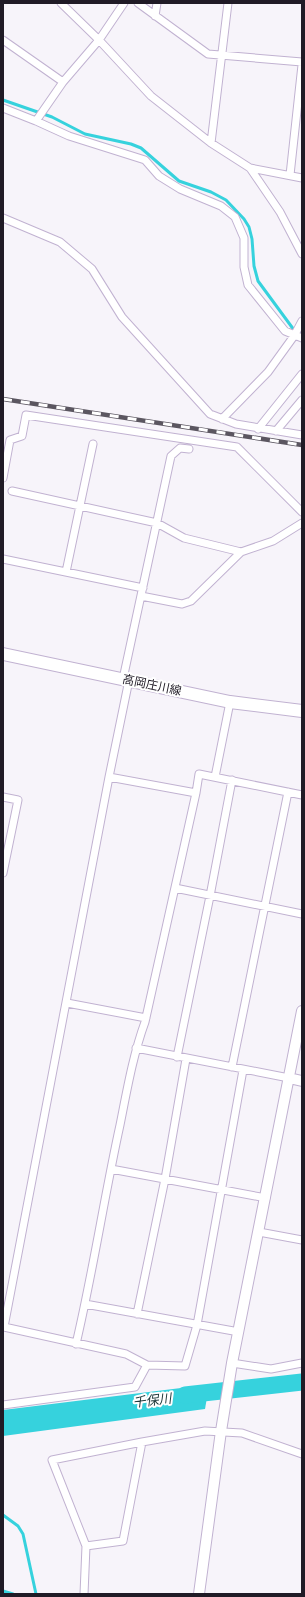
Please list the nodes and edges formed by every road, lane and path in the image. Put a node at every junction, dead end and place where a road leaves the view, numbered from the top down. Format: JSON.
{"nodes":[{"id":1,"x":61,"y":3,"type":"edge"},
{"id":2,"x":124,"y":3,"type":"edge"},
{"id":3,"x":138,"y":3,"type":"edge"},
{"id":4,"x":157,"y":3,"type":"edge"},
{"id":5,"x":228,"y":3,"type":"edge"},
{"id":6,"x":155,"y":16,"type":"junction"},
{"id":7,"x":3,"y":40,"type":"edge"},
{"id":8,"x":99,"y":40,"type":"junction"},
{"id":9,"x":222,"y":55,"type":"junction"},
{"id":10,"x":302,"y":62,"type":"edge"},
{"id":11,"x":302,"y":65,"type":"edge"},
{"id":12,"x":63,"y":82,"type":"junction"},
{"id":13,"x":3,"y":108,"type":"edge"},
{"id":14,"x":36,"y":121,"type":"junction"},
{"id":15,"x":211,"y":143,"type":"junction"},
{"id":16,"x":250,"y":168,"type":"junction"},
{"id":17,"x":290,"y":175,"type":"junction"},
{"id":18,"x":302,"y":178,"type":"edge"},
{"id":19,"x":3,"y":218,"type":"edge"},
{"id":20,"x":302,"y":254,"type":"edge"},
{"id":21,"x":302,"y":323,"type":"edge"},
{"id":22,"x":297,"y":336,"type":"edge"},
{"id":23,"x":302,"y":374,"type":"edge"},
{"id":24,"x":302,"y":400,"type":"edge"},
{"id":25,"x":222,"y":419,"type":"junction"},
{"id":26,"x":258,"y":428,"type":"junction"},
{"id":27,"x":276,"y":431,"type":"junction"},
{"id":28,"x":302,"y":435,"type":"edge"},
{"id":29,"x":7,"y":439,"type":"edge"},
{"id":30,"x":93,"y":444,"type":"dead end"},
{"id":31,"x":189,"y":450,"type":"dead end"},
{"id":32,"x":3,"y":478,"type":"edge"},
{"id":33,"x":12,"y":491,"type":"dead end"},
{"id":34,"x":80,"y":506,"type":"junction"},
{"id":35,"x":302,"y":512,"type":"edge"},
{"id":36,"x":157,"y":523,"type":"junction"},
{"id":37,"x":302,"y":523,"type":"edge"},
{"id":38,"x":241,"y":552,"type":"junction"},
{"id":39,"x":3,"y":559,"type":"edge"},
{"id":40,"x":66,"y":572,"type":"junction"},
{"id":41,"x":143,"y":588,"type":"junction"},
{"id":42,"x":141,"y":596,"type":"junction"},
{"id":43,"x":3,"y":654,"type":"edge"},
{"id":44,"x":126,"y":679,"type":"junction"},
{"id":45,"x":230,"y":702,"type":"junction"},
{"id":46,"x":302,"y":711,"type":"edge"},
{"id":47,"x":109,"y":777,"type":"junction"},
{"id":48,"x":215,"y":777,"type":"junction"},
{"id":49,"x":232,"y":780,"type":"junction"},
{"id":50,"x":288,"y":792,"type":"junction"},
{"id":51,"x":196,"y":793,"type":"junction"},
{"id":52,"x":302,"y":795,"type":"edge"},
{"id":53,"x":3,"y":797,"type":"edge"},
{"id":54,"x":3,"y":873,"type":"edge"},
{"id":55,"x":175,"y":888,"type":"junction"},
{"id":56,"x":210,"y":896,"type":"junction"},
{"id":57,"x":264,"y":906,"type":"junction"},
{"id":58,"x":302,"y":914,"type":"edge"},
{"id":59,"x":67,"y":1004,"type":"junction"},
{"id":60,"x":302,"y":1011,"type":"edge"},
{"id":61,"x":146,"y":1018,"type":"junction"},
{"id":62,"x":136,"y":1048,"type":"junction"},
{"id":63,"x":177,"y":1057,"type":"junction"},
{"id":64,"x":186,"y":1059,"type":"junction"},
{"id":65,"x":232,"y":1067,"type":"junction"},
{"id":66,"x":244,"y":1070,"type":"junction"},
{"id":67,"x":289,"y":1078,"type":"junction"},
{"id":68,"x":302,"y":1081,"type":"edge"},
{"id":69,"x":111,"y":1169,"type":"junction"},
{"id":70,"x":165,"y":1179,"type":"junction"},
{"id":71,"x":221,"y":1190,"type":"junction"},
{"id":72,"x":266,"y":1198,"type":"junction"},
{"id":73,"x":259,"y":1232,"type":"junction"},
{"id":74,"x":302,"y":1240,"type":"edge"},
{"id":75,"x":85,"y":1304,"type":"junction"},
{"id":76,"x":137,"y":1314,"type":"junction"},
{"id":77,"x":197,"y":1324,"type":"junction"},
{"id":78,"x":239,"y":1332,"type":"junction"},
{"id":79,"x":76,"y":1344,"type":"junction"},
{"id":80,"x":232,"y":1363,"type":"junction"},
{"id":81,"x":302,"y":1364,"type":"edge"},
{"id":82,"x":147,"y":1365,"type":"junction"},
{"id":83,"x":3,"y":1405,"type":"edge"},
{"id":84,"x":221,"y":1431,"type":"junction"},
{"id":85,"x":142,"y":1442,"type":"junction"},
{"id":86,"x":302,"y":1454,"type":"edge"},
{"id":87,"x":86,"y":1546,"type":"junction"},
{"id":88,"x":84,"y":1594,"type":"edge"},
{"id":89,"x":199,"y":1594,"type":"edge"}],
"edges":[{"from":1,"to":8,"type":"street"},
{"from":2,"to":8,"type":"street"},
{"from":3,"to":6,"type":"street"},
{"from":4,"to":6,"type":"street"},
{"from":5,"to":9,"type":"street"},
{"from":6,"to":9,"type":"street"},
{"from":7,"to":12,"type":"street"},
{"from":8,"to":12,"type":"street"},
{"from":8,"to":15,"type":"street"},
{"from":9,"to":10,"type":"street"},
{"from":9,"to":15,"type":"street"},
{"from":11,"to":17,"type":"street"},
{"from":12,"to":14,"type":"street"},
{"from":13,"to":14,"type":"street"},
{"from":14,"to":22,"type":"street"},
{"from":15,"to":16,"type":"street"},
{"from":16,"to":17,"type":"street"},
{"from":16,"to":20,"type":"street"},
{"from":17,"to":18,"type":"street"},
{"from":19,"to":25,"type":"street"},
{"from":21,"to":22,"type":"street"},
{"from":22,"to":25,"type":"street"},
{"from":23,"to":26,"type":"street"},
{"from":24,"to":27,"type":"street"},
{"from":25,"to":26,"type":"street"},
{"from":26,"to":27,"type":"street"},
{"from":27,"to":28,"type":"street"},
{"from":29,"to":32,"type":"street"},
{"from":29,"to":35,"type":"street"},
{"from":30,"to":34,"type":"street"},
{"from":31,"to":36,"type":"street"},
{"from":33,"to":34,"type":"street"},
{"from":34,"to":36,"type":"street"},
{"from":34,"to":40,"type":"street"},
{"from":36,"to":38,"type":"street"},
{"from":36,"to":41,"type":"street"},
{"from":37,"to":38,"type":"street"},
{"from":38,"to":42,"type":"street"},
{"from":39,"to":40,"type":"street"},
{"from":40,"to":41,"type":"street"},
{"from":41,"to":42,"type":"street"},
{"from":42,"to":44,"type":"street"},
{"from":43,"to":44,"type":"main road","name":"高岡庄川線"},
{"from":44,"to":45,"type":"main road","name":"高岡庄川線"},
{"from":44,"to":47,"type":"street"},
{"from":45,"to":46,"type":"main road","name":"高岡庄川線"},
{"from":45,"to":48,"type":"street"},
{"from":47,"to":51,"type":"street"},
{"from":47,"to":59,"type":"street"},
{"from":48,"to":49,"type":"street"},
{"from":48,"to":51,"type":"street"},
{"from":49,"to":50,"type":"street"},
{"from":49,"to":56,"type":"street"},
{"from":50,"to":52,"type":"street"},
{"from":50,"to":57,"type":"street"},
{"from":51,"to":55,"type":"street"},
{"from":53,"to":54,"type":"street"},
{"from":55,"to":56,"type":"street"},
{"from":55,"to":61,"type":"street"},
{"from":56,"to":57,"type":"street"},
{"from":56,"to":63,"type":"street"},
{"from":57,"to":58,"type":"street"},
{"from":57,"to":65,"type":"street"},
{"from":59,"to":61,"type":"street"},
{"from":59,"to":79,"type":"street"},
{"from":60,"to":67,"type":"street"},
{"from":61,"to":62,"type":"street"},
{"from":62,"to":63,"type":"street"},
{"from":62,"to":69,"type":"street"},
{"from":63,"to":64,"type":"street"},
{"from":64,"to":65,"type":"street"},
{"from":64,"to":70,"type":"street"},
{"from":65,"to":66,"type":"street"},
{"from":66,"to":67,"type":"street"},
{"from":66,"to":71,"type":"street"},
{"from":67,"to":68,"type":"street"},
{"from":67,"to":72,"type":"street"},
{"from":69,"to":70,"type":"street"},
{"from":69,"to":75,"type":"street"},
{"from":70,"to":71,"type":"street"},
{"from":70,"to":76,"type":"street"},
{"from":71,"to":72,"type":"street"},
{"from":71,"to":77,"type":"street"},
{"from":72,"to":73,"type":"street"},
{"from":73,"to":74,"type":"street"},
{"from":73,"to":78,"type":"street"},
{"from":75,"to":76,"type":"street"},
{"from":75,"to":79,"type":"street"},
{"from":76,"to":77,"type":"street"},
{"from":77,"to":78,"type":"street"},
{"from":77,"to":82,"type":"street"},
{"from":78,"to":80,"type":"street"},
{"from":79,"to":82,"type":"street"},
{"from":80,"to":81,"type":"street"},
{"from":80,"to":84,"type":"street"},
{"from":82,"to":83,"type":"street"},
{"from":84,"to":85,"type":"street"},
{"from":84,"to":86,"type":"street"},
{"from":84,"to":89,"type":"street"},
{"from":85,"to":87,"type":"street"},
{"from":85,"to":87,"type":"street"},
{"from":87,"to":88,"type":"street"}]}
